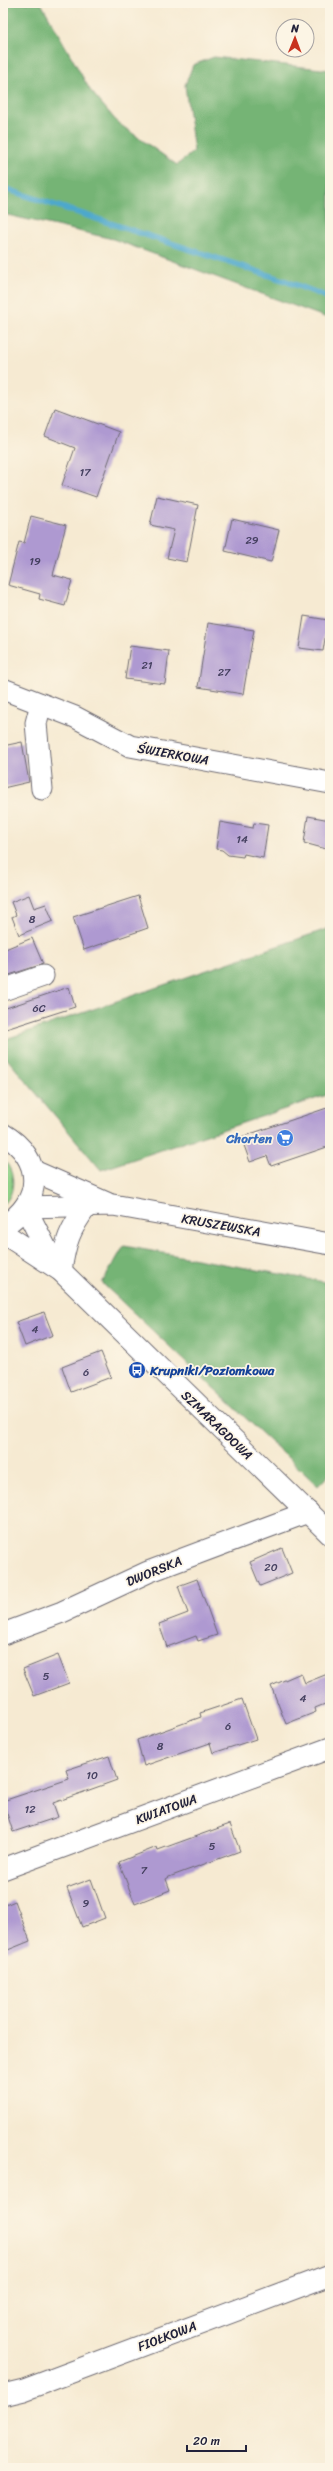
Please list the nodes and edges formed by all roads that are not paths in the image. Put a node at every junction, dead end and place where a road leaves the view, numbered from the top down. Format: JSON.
{"nodes":[{"id":1,"x":3,"y":689,"type":"edge"},
{"id":2,"x":41,"y":704,"type":"junction"},
{"id":3,"x":330,"y":783,"type":"edge"},
{"id":4,"x":42,"y":789,"type":"dead end"},
{"id":5,"x":43,"y":976,"type":"dead end"},
{"id":6,"x":3,"y":990,"type":"edge"},
{"id":7,"x":3,"y":1134,"type":"edge"},
{"id":8,"x":34,"y":1170,"type":"junction"},
{"id":9,"x":87,"y":1206,"type":"junction"},
{"id":10,"x":112,"y":1206,"type":"junction"},
{"id":11,"x":26,"y":1207,"type":"junction"},
{"id":12,"x":3,"y":1226,"type":"edge"},
{"id":13,"x":3,"y":1233,"type":"edge"},
{"id":14,"x":330,"y":1244,"type":"edge"},
{"id":15,"x":58,"y":1268,"type":"junction"},
{"id":16,"x":308,"y":1512,"type":"junction"},
{"id":17,"x":330,"y":1534,"type":"edge"},
{"id":18,"x":3,"y":1634,"type":"edge"},
{"id":19,"x":330,"y":1748,"type":"edge"},
{"id":20,"x":3,"y":1869,"type":"edge"},
{"id":21,"x":330,"y":2275,"type":"edge"},
{"id":22,"x":3,"y":2395,"type":"edge"}],
"edges":[{"from":1,"to":2,"type":"street","name":"ŚWIERKOWA"},
{"from":2,"to":3,"type":"street","name":"ŚWIERKOWA"},
{"from":2,"to":4,"type":"street"},
{"from":5,"to":6,"type":"street"},
{"from":7,"to":8,"type":"street"},
{"from":8,"to":10,"type":"street","name":"KRUSZEWSKA"},
{"from":8,"to":11,"type":"street"},
{"from":9,"to":10,"type":"street","name":"KRUSZEWSKA"},
{"from":9,"to":11,"type":"street","name":"KRUSZEWSKA"},
{"from":9,"to":15,"type":"street"},
{"from":10,"to":14,"type":"street","name":"KRUSZEWSKA"},
{"from":11,"to":12,"type":"street"},
{"from":11,"to":15,"type":"street","name":"SZMARAGDOWA"},
{"from":13,"to":15,"type":"street","name":"SZMARAGDOWA"},
{"from":15,"to":16,"type":"street","name":"SZMARAGDOWA"},
{"from":16,"to":17,"type":"street","name":"SZMARAGDOWA"},
{"from":16,"to":18,"type":"street","name":"DWORSKA"},
{"from":19,"to":20,"type":"street","name":"KWIATOWA"},
{"from":21,"to":22,"type":"street","name":"FIOŁKOWA"}]}
